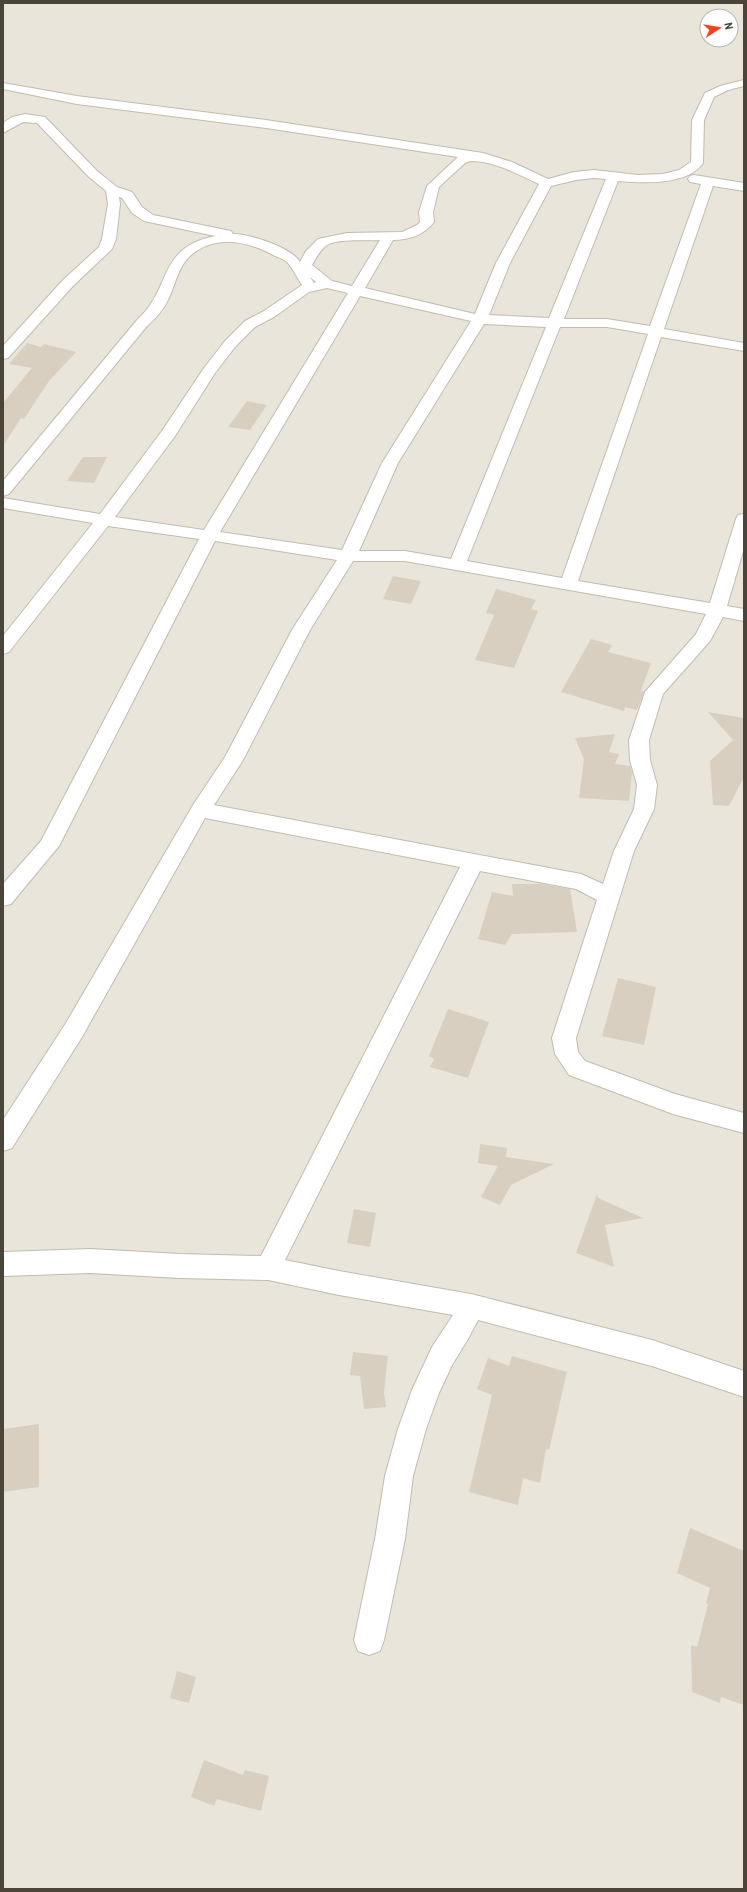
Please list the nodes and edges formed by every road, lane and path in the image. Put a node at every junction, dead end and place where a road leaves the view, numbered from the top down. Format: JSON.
{"nodes":[{"id":1,"x":744,"y":83,"type":"edge"},
{"id":2,"x":3,"y":86,"type":"edge"},
{"id":3,"x":3,"y":129,"type":"edge"},
{"id":4,"x":483,"y":157,"type":"junction"},
{"id":5,"x":673,"y":175,"type":"junction"},
{"id":6,"x":614,"y":176,"type":"junction"},
{"id":7,"x":708,"y":181,"type":"junction"},
{"id":8,"x":546,"y":183,"type":"junction"},
{"id":9,"x":744,"y":187,"type":"edge"},
{"id":10,"x":112,"y":190,"type":"junction"},
{"id":11,"x":389,"y":236,"type":"junction"},
{"id":12,"x":243,"y":238,"type":"junction"},
{"id":13,"x":327,"y":284,"type":"junction"},
{"id":14,"x":310,"y":287,"type":"junction"},
{"id":15,"x":356,"y":290,"type":"junction"},
{"id":16,"x":480,"y":319,"type":"junction"},
{"id":17,"x":555,"y":322,"type":"junction"},
{"id":18,"x":656,"y":332,"type":"junction"},
{"id":19,"x":744,"y":347,"type":"edge"},
{"id":20,"x":3,"y":355,"type":"edge"},
{"id":21,"x":3,"y":491,"type":"edge"},
{"id":22,"x":3,"y":503,"type":"edge"},
{"id":23,"x":744,"y":519,"type":"edge"},
{"id":24,"x":104,"y":520,"type":"junction"},
{"id":25,"x":209,"y":536,"type":"junction"},
{"id":26,"x":348,"y":556,"type":"junction"},
{"id":27,"x":457,"y":565,"type":"junction"},
{"id":28,"x":568,"y":585,"type":"junction"},
{"id":29,"x":717,"y":611,"type":"junction"},
{"id":30,"x":744,"y":615,"type":"edge"},
{"id":31,"x":3,"y":648,"type":"edge"},
{"id":32,"x":200,"y":810,"type":"junction"},
{"id":33,"x":474,"y":861,"type":"junction"},
{"id":34,"x":610,"y":897,"type":"junction"},
{"id":35,"x":3,"y":898,"type":"edge"},
{"id":36,"x":744,"y":1123,"type":"edge"},
{"id":37,"x":3,"y":1141,"type":"edge"},
{"id":38,"x":3,"y":1264,"type":"edge"},
{"id":39,"x":268,"y":1268,"type":"junction"},
{"id":40,"x":471,"y":1306,"type":"junction"},
{"id":41,"x":744,"y":1384,"type":"edge"},
{"id":42,"x":370,"y":1640,"type":"dead end"}],
"edges":[{"from":1,"to":5,"type":"street"},
{"from":2,"to":4,"type":"street"},
{"from":3,"to":10,"type":"street"},
{"from":4,"to":8,"type":"street"},
{"from":4,"to":11,"type":"street"},
{"from":5,"to":6,"type":"street"},
{"from":5,"to":7,"type":"street"},
{"from":6,"to":8,"type":"street"},
{"from":6,"to":17,"type":"street"},
{"from":7,"to":9,"type":"street"},
{"from":7,"to":18,"type":"street"},
{"from":8,"to":16,"type":"street"},
{"from":10,"to":12,"type":"street"},
{"from":10,"to":20,"type":"street"},
{"from":11,"to":13,"type":"street"},
{"from":11,"to":15,"type":"street"},
{"from":12,"to":14,"type":"street"},
{"from":12,"to":21,"type":"street"},
{"from":13,"to":14,"type":"street"},
{"from":13,"to":15,"type":"street"},
{"from":14,"to":24,"type":"street"},
{"from":15,"to":16,"type":"street"},
{"from":15,"to":25,"type":"street"},
{"from":16,"to":17,"type":"street"},
{"from":16,"to":26,"type":"street"},
{"from":17,"to":18,"type":"street"},
{"from":17,"to":27,"type":"street"},
{"from":18,"to":19,"type":"street"},
{"from":18,"to":28,"type":"street"},
{"from":22,"to":24,"type":"street"},
{"from":23,"to":29,"type":"street"},
{"from":24,"to":25,"type":"street"},
{"from":24,"to":31,"type":"street"},
{"from":25,"to":26,"type":"street"},
{"from":25,"to":35,"type":"street"},
{"from":26,"to":27,"type":"street"},
{"from":26,"to":32,"type":"street"},
{"from":27,"to":28,"type":"street"},
{"from":28,"to":29,"type":"street"},
{"from":29,"to":30,"type":"street"},
{"from":29,"to":34,"type":"street"},
{"from":32,"to":33,"type":"street"},
{"from":32,"to":37,"type":"street"},
{"from":33,"to":34,"type":"street"},
{"from":33,"to":39,"type":"street"},
{"from":34,"to":36,"type":"street"},
{"from":38,"to":39,"type":"street"},
{"from":39,"to":40,"type":"street"},
{"from":40,"to":41,"type":"street"},
{"from":40,"to":42,"type":"street"}]}
